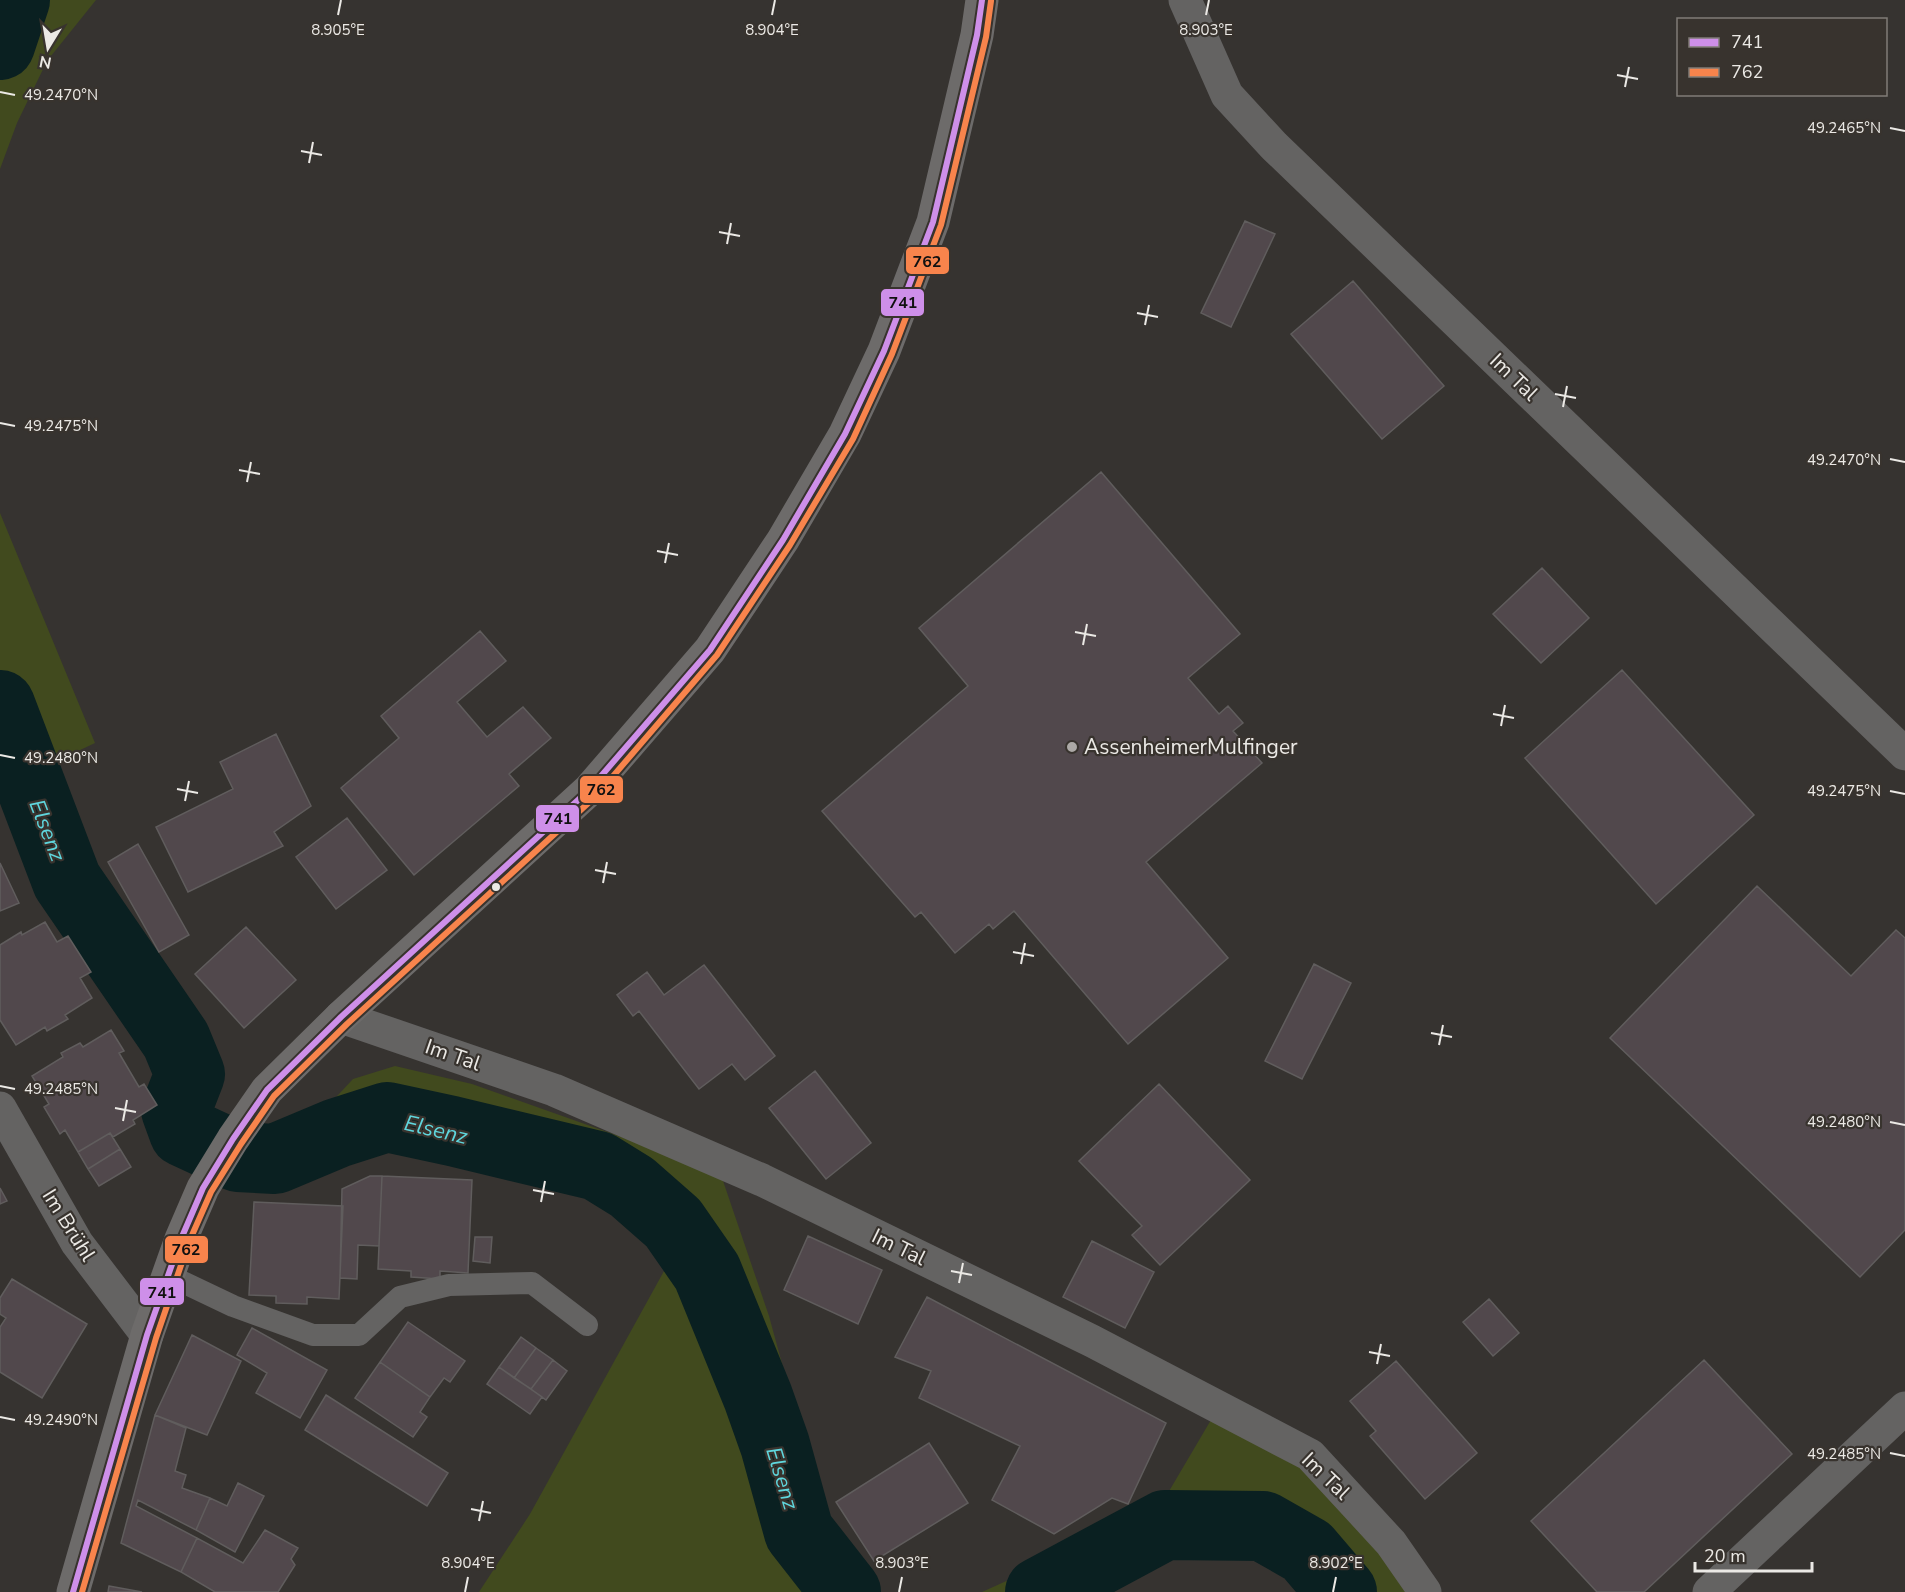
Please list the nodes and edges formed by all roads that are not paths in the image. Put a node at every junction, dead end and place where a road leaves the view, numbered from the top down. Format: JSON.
{"nodes":[{"id":1,"x":982,"y":0,"type":"edge"},
{"id":2,"x":1185,"y":0,"type":"edge"},
{"id":3,"x":1905,"y":754,"type":"edge"},
{"id":4,"x":341,"y":1017,"type":"junction"},
{"id":5,"x":0,"y":1108,"type":"edge"},
{"id":6,"x":168,"y":1275,"type":"junction"},
{"id":7,"x":588,"y":1325,"type":"dead end"},
{"id":8,"x":147,"y":1335,"type":"junction"},
{"id":9,"x":1905,"y":1408,"type":"edge"},
{"id":10,"x":73,"y":1592,"type":"edge"},
{"id":11,"x":1425,"y":1592,"type":"edge"},
{"id":12,"x":1709,"y":1592,"type":"edge"}],
"edges":[{"from":1,"to":4,"type":"main road"},
{"from":2,"to":3,"type":"street","name":"Im Tal"},
{"from":4,"to":6,"type":"main road"},
{"from":4,"to":11,"type":"street","name":"Im Tal"},
{"from":5,"to":8,"type":"street","name":"Im Brühl"},
{"from":6,"to":7,"type":"lane"},
{"from":6,"to":8,"type":"main road"},
{"from":8,"to":10,"type":"main road"},
{"from":9,"to":12,"type":"street"}]}
